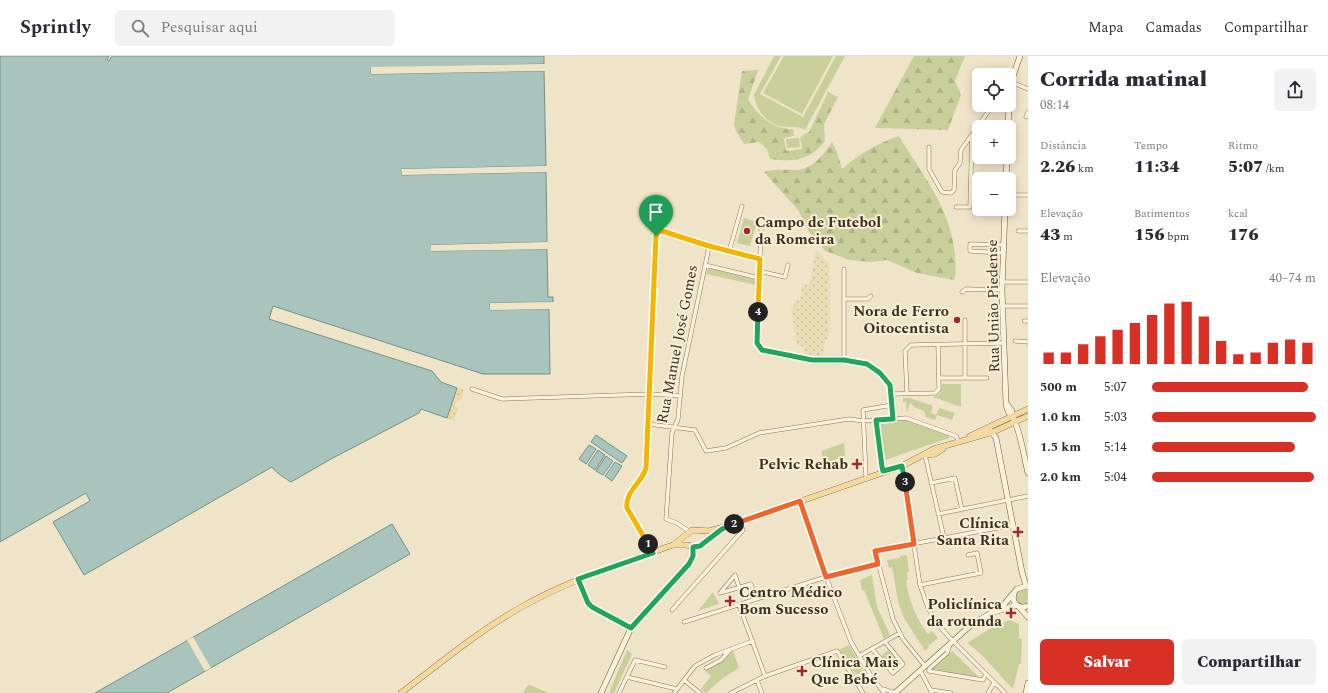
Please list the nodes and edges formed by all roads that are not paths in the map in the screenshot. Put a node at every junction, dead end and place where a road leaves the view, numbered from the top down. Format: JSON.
{"nodes":[{"id":1,"x":1020,"y":56,"type":"edge"},
{"id":2,"x":1016,"y":68,"type":"edge"},
{"id":3,"x":1028,"y":82,"type":"edge"},
{"id":4,"x":1016,"y":84,"type":"edge"},
{"id":5,"x":1027,"y":88,"type":"edge"},
{"id":6,"x":1028,"y":112,"type":"edge"},
{"id":7,"x":1026,"y":117,"type":"dead end"},
{"id":8,"x":972,"y":134,"type":"joint"},
{"id":9,"x":929,"y":147,"type":"dead end"},
{"id":10,"x":1016,"y":195,"type":"edge"},
{"id":11,"x":1028,"y":195,"type":"edge"},
{"id":12,"x":742,"y":206,"type":"dead end"},
{"id":13,"x":956,"y":207,"type":"dead end"},
{"id":14,"x":1005,"y":216,"type":"edge"},
{"id":15,"x":761,"y":229,"type":"dead end"},
{"id":16,"x":1018,"y":231,"type":"dead end"},
{"id":17,"x":1028,"y":231,"type":"edge"},
{"id":18,"x":1004,"y":245,"type":"junction"},
{"id":19,"x":709,"y":246,"type":"junction"},
{"id":20,"x":729,"y":252,"type":"junction"},
{"id":21,"x":1003,"y":253,"type":"junction"},
{"id":22,"x":760,"y":259,"type":"junction"},
{"id":23,"x":705,"y":264,"type":"junction"},
{"id":24,"x":788,"y":265,"type":"dead end"},
{"id":25,"x":844,"y":269,"type":"dead end"},
{"id":26,"x":760,"y":271,"type":"junction"},
{"id":27,"x":759,"y":278,"type":"junction"},
{"id":28,"x":1002,"y":282,"type":"junction"},
{"id":29,"x":1028,"y":282,"type":"edge"},
{"id":30,"x":1002,"y":290,"type":"junction"},
{"id":31,"x":962,"y":292,"type":"dead end"},
{"id":32,"x":871,"y":296,"type":"dead end"},
{"id":33,"x":844,"y":299,"type":"junction"},
{"id":34,"x":1003,"y":306,"type":"junction"},
{"id":35,"x":1028,"y":306,"type":"edge"},
{"id":36,"x":965,"y":320,"type":"dead end"},
{"id":37,"x":1015,"y":341,"type":"dead end"},
{"id":38,"x":1028,"y":342,"type":"edge"},
{"id":39,"x":1003,"y":343,"type":"junction"},
{"id":40,"x":938,"y":344,"type":"junction"},
{"id":41,"x":965,"y":344,"type":"junction"},
{"id":42,"x":844,"y":360,"type":"junction"},
{"id":43,"x":939,"y":378,"type":"junction"},
{"id":44,"x":965,"y":378,"type":"junction"},
{"id":45,"x":987,"y":378,"type":"dead end"},
{"id":46,"x":472,"y":389,"type":"dead end"},
{"id":47,"x":907,"y":393,"type":"junction"},
{"id":48,"x":650,"y":394,"type":"junction"},
{"id":49,"x":891,"y":394,"type":"junction"},
{"id":50,"x":680,"y":396,"type":"junction"},
{"id":51,"x":892,"y":405,"type":"junction"},
{"id":52,"x":1028,"y":409,"type":"edge"},
{"id":53,"x":1028,"y":416,"type":"edge"},
{"id":54,"x":1012,"y":417,"type":"junction"},
{"id":55,"x":893,"y":419,"type":"junction"},
{"id":56,"x":876,"y":420,"type":"junction"},
{"id":57,"x":863,"y":421,"type":"junction"},
{"id":58,"x":1015,"y":423,"type":"junction"},
{"id":59,"x":648,"y":424,"type":"junction"},
{"id":60,"x":674,"y":428,"type":"junction"},
{"id":61,"x":988,"y":428,"type":"junction"},
{"id":62,"x":993,"y":432,"type":"junction"},
{"id":63,"x":965,"y":440,"type":"junction"},
{"id":64,"x":959,"y":442,"type":"junction"},
{"id":65,"x":925,"y":455,"type":"junction"},
{"id":66,"x":904,"y":463,"type":"junction"},
{"id":67,"x":883,"y":471,"type":"junction"},
{"id":68,"x":1028,"y":473,"type":"edge"},
{"id":69,"x":866,"y":477,"type":"junction"},
{"id":70,"x":931,"y":483,"type":"junction"},
{"id":71,"x":1028,"y":496,"type":"edge"},
{"id":72,"x":1007,"y":500,"type":"junction"},
{"id":73,"x":800,"y":501,"type":"junction"},
{"id":74,"x":962,"y":510,"type":"junction"},
{"id":75,"x":938,"y":514,"type":"junction"},
{"id":76,"x":739,"y":522,"type":"junction"},
{"id":77,"x":1013,"y":525,"type":"junction"},
{"id":78,"x":722,"y":529,"type":"junction"},
{"id":79,"x":699,"y":530,"type":"junction"},
{"id":80,"x":690,"y":532,"type":"junction"},
{"id":81,"x":944,"y":538,"type":"junction"},
{"id":82,"x":914,"y":544,"type":"junction"},
{"id":83,"x":702,"y":545,"type":"junction"},
{"id":84,"x":673,"y":546,"type":"junction"},
{"id":85,"x":692,"y":547,"type":"junction"},
{"id":86,"x":653,"y":553,"type":"junction"},
{"id":87,"x":968,"y":555,"type":"dead end"},
{"id":88,"x":878,"y":564,"type":"junction"},
{"id":89,"x":826,"y":577,"type":"junction"},
{"id":90,"x":578,"y":579,"type":"junction"},
{"id":91,"x":920,"y":585,"type":"junction"},
{"id":92,"x":1027,"y":586,"type":"edge"},
{"id":93,"x":739,"y":587,"type":"junction"},
{"id":94,"x":1014,"y":593,"type":"junction"},
{"id":95,"x":756,"y":599,"type":"junction"},
{"id":96,"x":739,"y":605,"type":"junction"},
{"id":97,"x":1018,"y":606,"type":"junction"},
{"id":98,"x":1028,"y":606,"type":"edge"},
{"id":99,"x":1000,"y":609,"type":"junction"},
{"id":100,"x":672,"y":610,"type":"dead end"},
{"id":101,"x":1028,"y":617,"type":"edge"},
{"id":102,"x":684,"y":622,"type":"dead end"},
{"id":103,"x":631,"y":628,"type":"junction"},
{"id":104,"x":900,"y":633,"type":"junction"},
{"id":105,"x":753,"y":641,"type":"junction"},
{"id":106,"x":885,"y":642,"type":"junction"},
{"id":107,"x":951,"y":642,"type":"junction"},
{"id":108,"x":732,"y":649,"type":"junction"},
{"id":109,"x":872,"y":649,"type":"junction"},
{"id":110,"x":859,"y":656,"type":"junction"},
{"id":111,"x":925,"y":666,"type":"junction"},
{"id":112,"x":665,"y":667,"type":"dead end"},
{"id":113,"x":706,"y":668,"type":"dead end"},
{"id":114,"x":920,"y":670,"type":"junction"},
{"id":115,"x":870,"y":674,"type":"junction"},
{"id":116,"x":986,"y":674,"type":"junction"},
{"id":117,"x":765,"y":676,"type":"junction"},
{"id":118,"x":627,"y":677,"type":"junction"},
{"id":119,"x":684,"y":680,"type":"junction"},
{"id":120,"x":757,"y":680,"type":"junction"},
{"id":121,"x":858,"y":682,"type":"junction"},
{"id":122,"x":994,"y":683,"type":"junction"},
{"id":123,"x":1028,"y":683,"type":"edge"},
{"id":124,"x":677,"y":689,"type":"junction"},
{"id":125,"x":883,"y":689,"type":"junction"},
{"id":126,"x":932,"y":691,"type":"edge"},
{"id":127,"x":896,"y":692,"type":"edge"},
{"id":128,"x":401,"y":693,"type":"edge"},
{"id":129,"x":601,"y":693,"type":"edge"},
{"id":130,"x":619,"y":693,"type":"edge"},
{"id":131,"x":674,"y":693,"type":"edge"},
{"id":132,"x":700,"y":693,"type":"edge"},
{"id":133,"x":731,"y":693,"type":"edge"},
{"id":134,"x":762,"y":693,"type":"edge"},
{"id":135,"x":863,"y":693,"type":"edge"},
{"id":136,"x":884,"y":693,"type":"edge"},
{"id":137,"x":951,"y":693,"type":"edge"},
{"id":138,"x":988,"y":693,"type":"edge"},
{"id":139,"x":1005,"y":693,"type":"edge"},
{"id":140,"x":1026,"y":693,"type":"edge"}],
"edges":[{"from":1,"to":2,"type":"street"},
{"from":3,"to":5,"type":"street"},
{"from":4,"to":5,"type":"street"},
{"from":6,"to":7,"type":"street"},
{"from":8,"to":9,"type":"street"},
{"from":8,"to":13,"type":"street"},
{"from":10,"to":11,"type":"street"},
{"from":12,"to":20,"type":"street"},
{"from":14,"to":18,"type":"street","name":"Rua União Piedense"},
{"from":15,"to":22,"type":"street"},
{"from":16,"to":17,"type":"street"},
{"from":18,"to":21,"type":"street","name":"Rua União Piedense"},
{"from":18,"to":21,"type":"street"},
{"from":19,"to":20,"type":"street"},
{"from":19,"to":23,"type":"street","name":"Rua Manuel José Gomes"},
{"from":19,"to":48,"type":"street"},
{"from":20,"to":22,"type":"street"},
{"from":21,"to":28,"type":"street","name":"Rua União Piedense"},
{"from":22,"to":26,"type":"street"},
{"from":23,"to":27,"type":"street"},
{"from":23,"to":50,"type":"street","name":"Rua Manuel José Gomes"},
{"from":24,"to":26,"type":"street"},
{"from":25,"to":33,"type":"street"},
{"from":26,"to":27,"type":"street"},
{"from":27,"to":42,"type":"street"},
{"from":28,"to":29,"type":"street"},
{"from":28,"to":30,"type":"street","name":"Rua União Piedense"},
{"from":30,"to":31,"type":"street"},
{"from":30,"to":34,"type":"street","name":"Rua União Piedense"},
{"from":32,"to":33,"type":"street"},
{"from":33,"to":42,"type":"street"},
{"from":34,"to":35,"type":"street"},
{"from":34,"to":39,"type":"street","name":"Rua União Piedense"},
{"from":36,"to":41,"type":"street"},
{"from":37,"to":38,"type":"street"},
{"from":39,"to":41,"type":"street"},
{"from":39,"to":54,"type":"street","name":"Rua União Piedense"},
{"from":40,"to":41,"type":"street"},
{"from":40,"to":43,"type":"street"},
{"from":40,"to":47,"type":"street"},
{"from":41,"to":44,"type":"street"},
{"from":42,"to":49,"type":"street"},
{"from":43,"to":44,"type":"street"},
{"from":43,"to":47,"type":"street"},
{"from":44,"to":45,"type":"street"},
{"from":46,"to":48,"type":"street"},
{"from":47,"to":49,"type":"street"},
{"from":48,"to":50,"type":"street"},
{"from":48,"to":59,"type":"street"},
{"from":49,"to":51,"type":"street"},
{"from":50,"to":60,"type":"street","name":"Rua Manuel José Gomes"},
{"from":51,"to":55,"type":"street"},
{"from":51,"to":57,"type":"street"},
{"from":52,"to":54,"type":"main road"},
{"from":53,"to":58,"type":"main road"},
{"from":54,"to":58,"type":"street","name":"Rua União Piedense"},
{"from":54,"to":61,"type":"main road"},
{"from":55,"to":56,"type":"street"},
{"from":55,"to":64,"type":"street"},
{"from":56,"to":57,"type":"street"},
{"from":56,"to":67,"type":"street"},
{"from":57,"to":60,"type":"street"},
{"from":57,"to":69,"type":"street"},
{"from":58,"to":62,"type":"main road"},
{"from":58,"to":68,"type":"street","name":"Rua União Piedense"},
{"from":59,"to":60,"type":"street"},
{"from":59,"to":86,"type":"street"},
{"from":60,"to":80,"type":"street","name":"Rua Manuel José Gomes"},
{"from":61,"to":62,"type":"street"},
{"from":61,"to":63,"type":"main road"},
{"from":62,"to":63,"type":"main road"},
{"from":62,"to":72,"type":"street"},
{"from":63,"to":64,"type":"main road"},
{"from":64,"to":65,"type":"main road"},
{"from":65,"to":66,"type":"main road"},
{"from":65,"to":70,"type":"street"},
{"from":66,"to":67,"type":"main road"},
{"from":66,"to":82,"type":"street"},
{"from":67,"to":69,"type":"main road"},
{"from":69,"to":73,"type":"main road"},
{"from":70,"to":74,"type":"street"},
{"from":70,"to":75,"type":"street"},
{"from":71,"to":72,"type":"street"},
{"from":72,"to":74,"type":"street"},
{"from":72,"to":77,"type":"street"},
{"from":73,"to":76,"type":"main road"},
{"from":73,"to":89,"type":"street"},
{"from":74,"to":75,"type":"street"},
{"from":75,"to":81,"type":"street"},
{"from":76,"to":78,"type":"main road"},
{"from":76,"to":100,"type":"street"},
{"from":77,"to":81,"type":"street"},
{"from":77,"to":92,"type":"street"},
{"from":78,"to":79,"type":"main road"},
{"from":78,"to":83,"type":"main road"},
{"from":79,"to":80,"type":"main road"},
{"from":79,"to":83,"type":"main road"},
{"from":80,"to":84,"type":"main road"},
{"from":80,"to":85,"type":"main road"},
{"from":81,"to":82,"type":"street"},
{"from":82,"to":88,"type":"street"},
{"from":82,"to":91,"type":"street"},
{"from":83,"to":85,"type":"main road"},
{"from":84,"to":85,"type":"main road"},
{"from":84,"to":86,"type":"main road"},
{"from":85,"to":103,"type":"street"},
{"from":86,"to":90,"type":"main road"},
{"from":87,"to":91,"type":"street"},
{"from":88,"to":89,"type":"street"},
{"from":88,"to":104,"type":"street"},
{"from":89,"to":95,"type":"street"},
{"from":89,"to":110,"type":"street"},
{"from":90,"to":103,"type":"street"},
{"from":90,"to":128,"type":"main road"},
{"from":91,"to":107,"type":"street"},
{"from":92,"to":94,"type":"street"},
{"from":93,"to":93,"type":"street"},
{"from":93,"to":95,"type":"street"},
{"from":94,"to":97,"type":"street"},
{"from":94,"to":99,"type":"street"},
{"from":95,"to":96,"type":"street"},
{"from":96,"to":102,"type":"street"},
{"from":96,"to":105,"type":"street"},
{"from":97,"to":98,"type":"street"},
{"from":97,"to":99,"type":"street"},
{"from":97,"to":101,"type":"street"},
{"from":99,"to":107,"type":"street"},
{"from":103,"to":129,"type":"street"},
{"from":104,"to":106,"type":"street"},
{"from":104,"to":111,"type":"street"},
{"from":105,"to":108,"type":"street"},
{"from":105,"to":117,"type":"street"},
{"from":106,"to":109,"type":"street"},
{"from":106,"to":109,"type":"street"},
{"from":107,"to":111,"type":"street"},
{"from":107,"to":116,"type":"street"},
{"from":107,"to":116,"type":"street"},
{"from":108,"to":113,"type":"street"},
{"from":108,"to":119,"type":"street"},
{"from":109,"to":110,"type":"street"},
{"from":110,"to":115,"type":"street"},
{"from":111,"to":114,"type":"street"},
{"from":112,"to":118,"type":"street"},
{"from":114,"to":126,"type":"street"},
{"from":114,"to":127,"type":"street"},
{"from":115,"to":121,"type":"street"},
{"from":115,"to":125,"type":"street"},
{"from":116,"to":122,"type":"street"},
{"from":117,"to":120,"type":"street"},
{"from":117,"to":121,"type":"street"},
{"from":118,"to":124,"type":"street"},
{"from":118,"to":130,"type":"street"},
{"from":119,"to":124,"type":"street"},
{"from":119,"to":132,"type":"street"},
{"from":120,"to":133,"type":"street"},
{"from":120,"to":134,"type":"street"},
{"from":121,"to":135,"type":"street"},
{"from":122,"to":138,"type":"street"},
{"from":122,"to":139,"type":"street"},
{"from":123,"to":140,"type":"street"},
{"from":124,"to":131,"type":"street"},
{"from":125,"to":127,"type":"street"},
{"from":125,"to":136,"type":"street"},
{"from":126,"to":137,"type":"street"}]}
